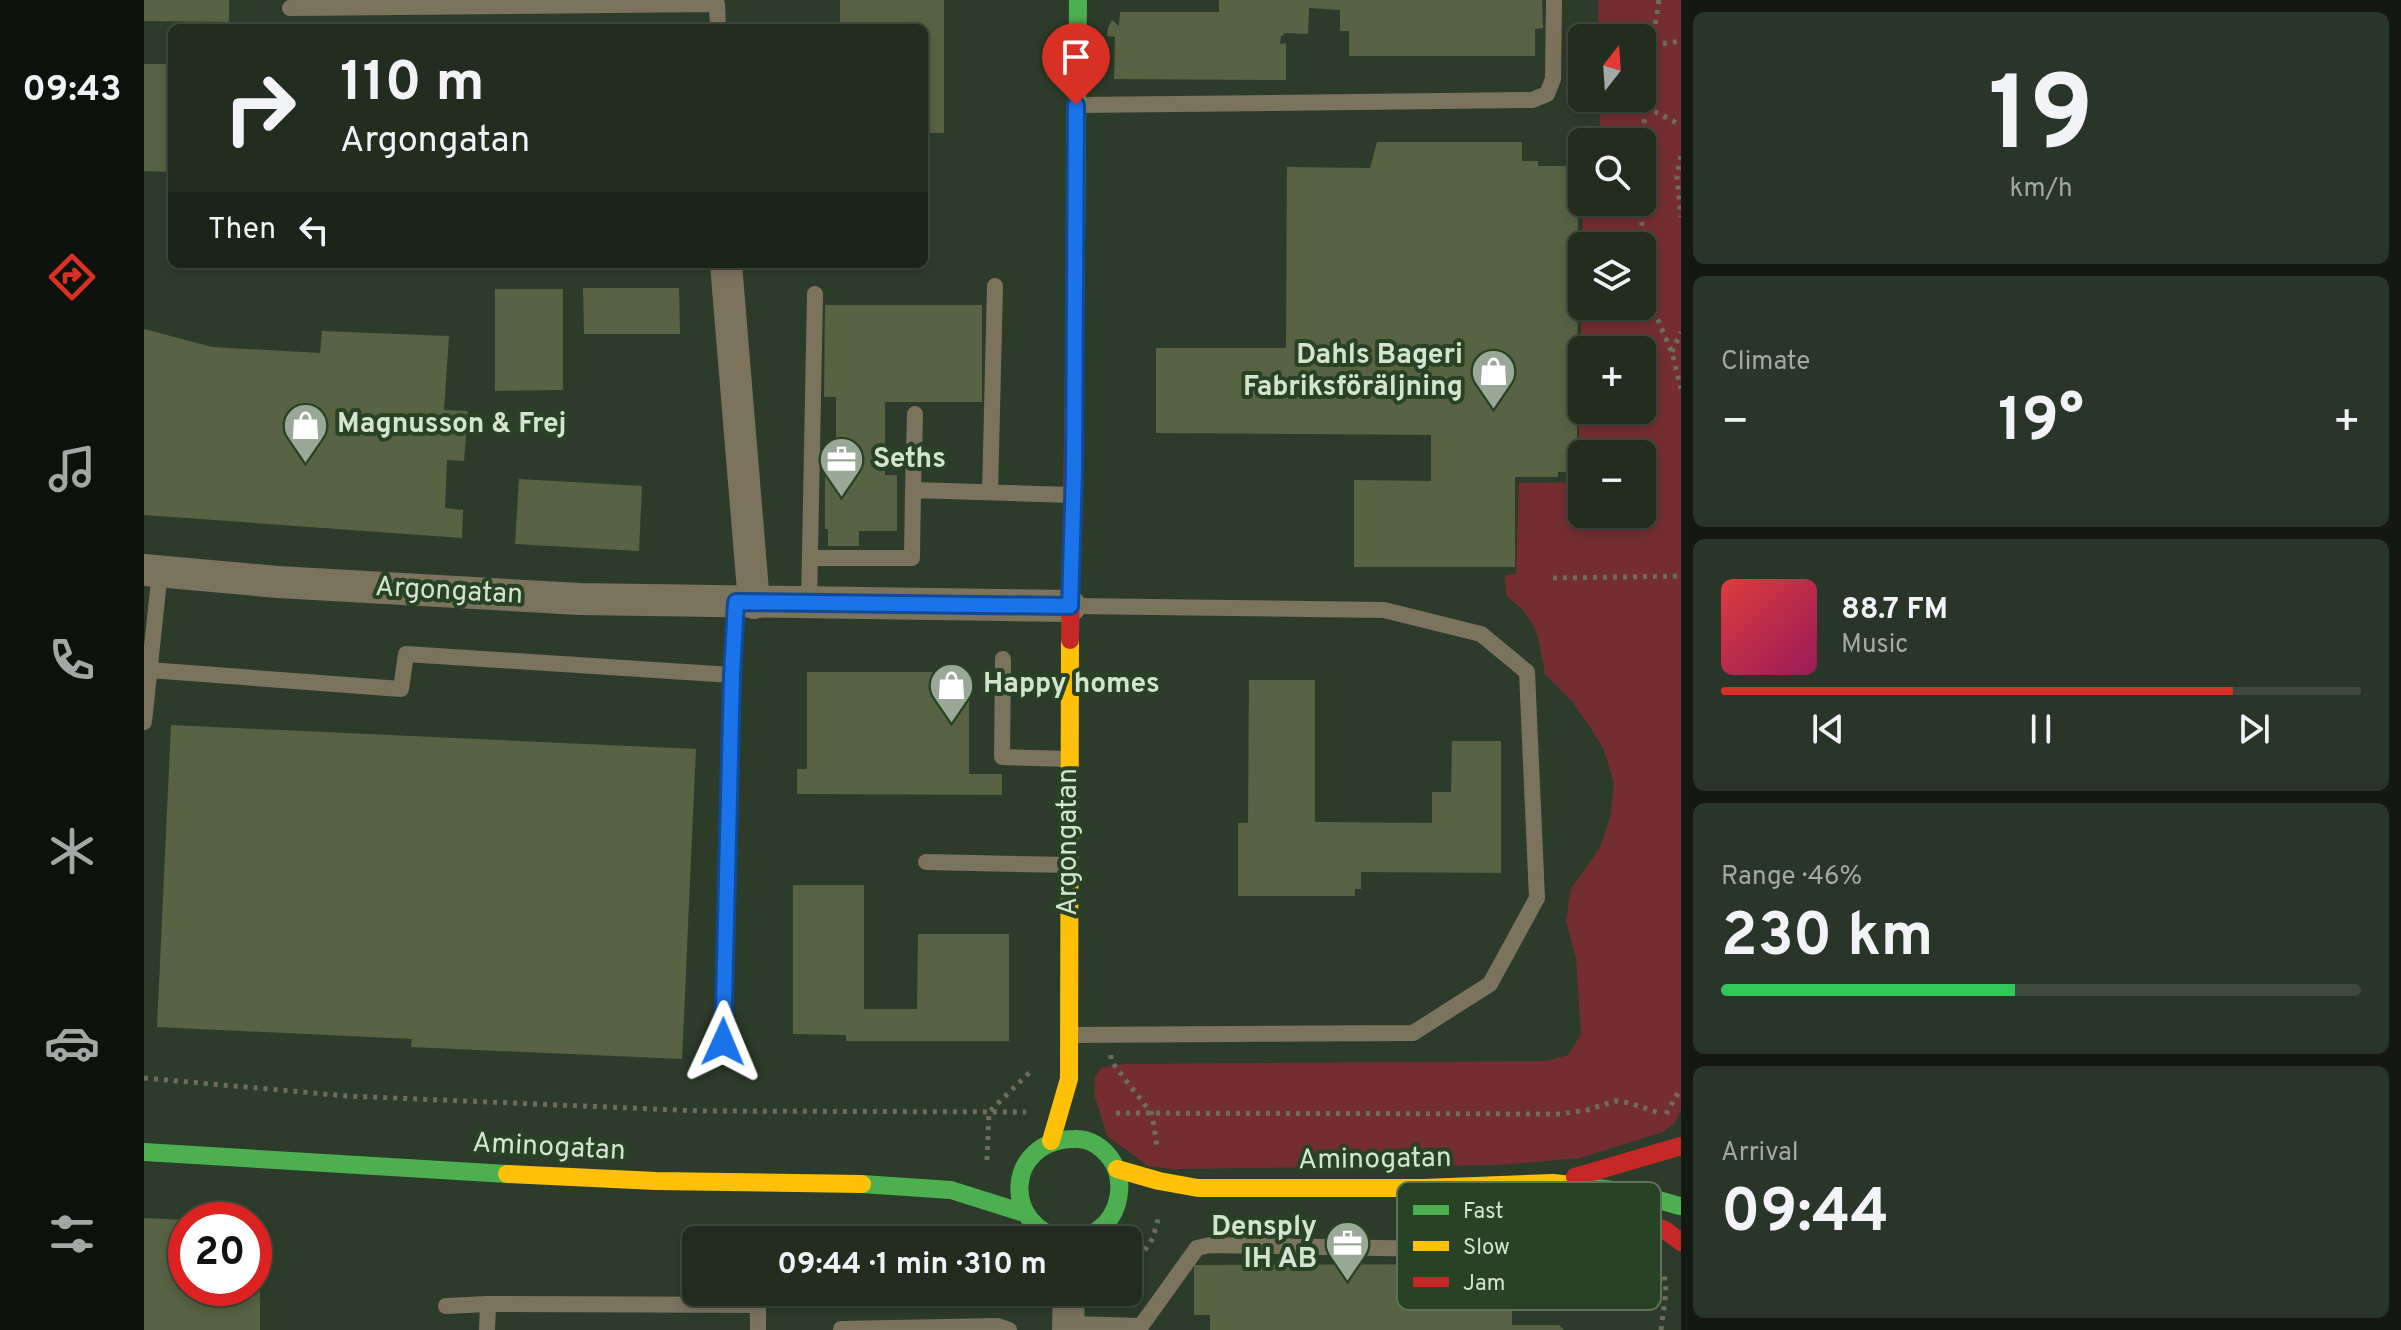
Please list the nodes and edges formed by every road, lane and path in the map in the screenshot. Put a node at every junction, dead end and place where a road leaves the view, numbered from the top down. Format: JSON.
{"nodes":[{"id":1,"x":1078,"y":0,"type":"edge"},
{"id":2,"x":1554,"y":0,"type":"edge"},
{"id":3,"x":1659,"y":0,"type":"edge"},
{"id":4,"x":717,"y":2,"type":"edge"},
{"id":5,"x":290,"y":8,"type":"dead end"},
{"id":6,"x":718,"y":24,"type":"edge"},
{"id":7,"x":1656,"y":24,"type":"edge"},
{"id":8,"x":1681,"y":41,"type":"edge"},
{"id":9,"x":1656,"y":45,"type":"edge"},
{"id":10,"x":1547,"y":94,"type":"junction"},
{"id":11,"x":1568,"y":97,"type":"edge"},
{"id":12,"x":1076,"y":105,"type":"junction"},
{"id":13,"x":1656,"y":111,"type":"edge"},
{"id":14,"x":1681,"y":125,"type":"edge"},
{"id":15,"x":1681,"y":156,"type":"edge"},
{"id":16,"x":1642,"y":216,"type":"edge"},
{"id":17,"x":1681,"y":217,"type":"edge"},
{"id":18,"x":726,"y":268,"type":"edge"},
{"id":19,"x":995,"y":286,"type":"dead end"},
{"id":20,"x":815,"y":294,"type":"dead end"},
{"id":21,"x":1681,"y":332,"type":"edge"},
{"id":22,"x":1672,"y":353,"type":"junction"},
{"id":23,"x":1681,"y":389,"type":"edge"},
{"id":24,"x":915,"y":414,"type":"dead end"},
{"id":25,"x":913,"y":490,"type":"junction"},
{"id":26,"x":990,"y":492,"type":"junction"},
{"id":27,"x":1073,"y":495,"type":"junction"},
{"id":28,"x":810,"y":558,"type":"junction"},
{"id":29,"x":152,"y":570,"type":"edge"},
{"id":30,"x":1681,"y":576,"type":"edge"},
{"id":31,"x":1553,"y":578,"type":"dead end"},
{"id":32,"x":745,"y":602,"type":"junction"},
{"id":33,"x":809,"y":604,"type":"junction"},
{"id":34,"x":1070,"y":606,"type":"junction"},
{"id":35,"x":1003,"y":659,"type":"dead end"},
{"id":36,"x":149,"y":670,"type":"junction"},
{"id":37,"x":732,"y":675,"type":"junction"},
{"id":38,"x":144,"y":722,"type":"edge"},
{"id":39,"x":1070,"y":759,"type":"junction"},
{"id":40,"x":926,"y":862,"type":"dead end"},
{"id":41,"x":1069,"y":865,"type":"junction"},
{"id":42,"x":1112,"y":1034,"type":"junction"},
{"id":43,"x":1069,"y":1035,"type":"junction"},
{"id":44,"x":723,"y":1042,"type":"dead end"},
{"id":45,"x":144,"y":1078,"type":"edge"},
{"id":46,"x":1069,"y":1079,"type":"joint"},
{"id":47,"x":1681,"y":1088,"type":"edge"},
{"id":48,"x":1071,"y":1112,"type":"junction"},
{"id":49,"x":1152,"y":1114,"type":"junction"},
{"id":50,"x":1681,"y":1135,"type":"edge"},
{"id":51,"x":1051,"y":1141,"type":"junction"},
{"id":52,"x":1674,"y":1149,"type":"edge"},
{"id":53,"x":144,"y":1152,"type":"edge"},
{"id":54,"x":1107,"y":1157,"type":"junction"},
{"id":55,"x":1028,"y":1159,"type":"junction"},
{"id":56,"x":1000,"y":1171,"type":"dead end"},
{"id":57,"x":975,"y":1181,"type":"dead end"},
{"id":58,"x":1557,"y":1182,"type":"edge"},
{"id":59,"x":1677,"y":1187,"type":"dead end"},
{"id":60,"x":1198,"y":1188,"type":"junction"},
{"id":61,"x":1397,"y":1188,"type":"edge"},
{"id":62,"x":951,"y":1190,"type":"junction"},
{"id":63,"x":1158,"y":1198,"type":"dead end"},
{"id":64,"x":1137,"y":1205,"type":"dead end"},
{"id":65,"x":1680,"y":1207,"type":"edge"},
{"id":66,"x":1113,"y":1217,"type":"junction"},
{"id":67,"x":1159,"y":1222,"type":"dead end"},
{"id":68,"x":1040,"y":1226,"type":"edge"},
{"id":69,"x":1051,"y":1226,"type":"edge"},
{"id":70,"x":1105,"y":1226,"type":"edge"},
{"id":71,"x":1661,"y":1228,"type":"edge"},
{"id":72,"x":1681,"y":1242,"type":"edge"},
{"id":73,"x":1397,"y":1248,"type":"edge"},
{"id":74,"x":1142,"y":1252,"type":"edge"},
{"id":75,"x":488,"y":1304,"type":"junction"},
{"id":76,"x":446,"y":1306,"type":"dead end"},
{"id":77,"x":1069,"y":1306,"type":"edge"},
{"id":78,"x":1068,"y":1327,"type":"edge"},
{"id":79,"x":841,"y":1329,"type":"edge"},
{"id":80,"x":487,"y":1330,"type":"edge"},
{"id":81,"x":758,"y":1330,"type":"edge"},
{"id":82,"x":1009,"y":1330,"type":"edge"}],
"edges":[{"from":1,"to":12,"type":"street","name":"Argongatan"},
{"from":2,"to":10,"type":"lane"},
{"from":3,"to":7,"type":"path"},
{"from":4,"to":5,"type":"lane"},
{"from":4,"to":6,"type":"lane"},
{"from":8,"to":9,"type":"path"},
{"from":10,"to":11,"type":"path"},
{"from":10,"to":12,"type":"lane"},
{"from":12,"to":27,"type":"street","name":"Argongatan"},
{"from":13,"to":14,"type":"path"},
{"from":15,"to":17,"type":"path"},
{"from":16,"to":22,"type":"path"},
{"from":18,"to":32,"type":"street"},
{"from":19,"to":26,"type":"lane"},
{"from":20,"to":28,"type":"lane"},
{"from":21,"to":22,"type":"path"},
{"from":22,"to":23,"type":"path"},
{"from":24,"to":25,"type":"lane"},
{"from":25,"to":26,"type":"lane"},
{"from":25,"to":28,"type":"lane"},
{"from":26,"to":27,"type":"lane"},
{"from":27,"to":34,"type":"street","name":"Argongatan"},
{"from":28,"to":33,"type":"lane"},
{"from":29,"to":32,"type":"street","name":"Argongatan"},
{"from":29,"to":36,"type":"lane"},
{"from":30,"to":31,"type":"path"},
{"from":32,"to":33,"type":"street","name":"Argongatan"},
{"from":32,"to":37,"type":"lane"},
{"from":33,"to":34,"type":"street","name":"Argongatan"},
{"from":34,"to":39,"type":"street","name":"Argongatan"},
{"from":34,"to":42,"type":"lane"},
{"from":35,"to":39,"type":"lane"},
{"from":36,"to":37,"type":"lane"},
{"from":36,"to":38,"type":"lane"},
{"from":37,"to":44,"type":"lane"},
{"from":39,"to":41,"type":"street","name":"Argongatan"},
{"from":40,"to":41,"type":"lane"},
{"from":41,"to":43,"type":"street","name":"Argongatan"},
{"from":42,"to":43,"type":"lane"},
{"from":42,"to":49,"type":"path"},
{"from":43,"to":46,"type":"street","name":"Argongatan"},
{"from":45,"to":48,"type":"path"},
{"from":46,"to":48,"type":"street","name":"Argongatan"},
{"from":47,"to":49,"type":"path"},
{"from":48,"to":49,"type":"path"},
{"from":48,"to":51,"type":"street"},
{"from":48,"to":54,"type":"street","name":"Argongatan"},
{"from":50,"to":52,"type":"street"},
{"from":51,"to":54,"type":"street"},
{"from":51,"to":55,"type":"street"},
{"from":52,"to":58,"type":"street","name":"Aminogatan"},
{"from":53,"to":62,"type":"street","name":"Aminogatan"},
{"from":54,"to":60,"type":"street","name":"Aminogatan"},
{"from":54,"to":66,"type":"street"},
{"from":55,"to":56,"type":"street"},
{"from":55,"to":69,"type":"street"},
{"from":57,"to":62,"type":"street","name":"Aminogatan"},
{"from":59,"to":65,"type":"street"},
{"from":60,"to":61,"type":"street","name":"Aminogatan"},
{"from":60,"to":63,"type":"street","name":"Aminogatan"},
{"from":62,"to":68,"type":"street","name":"Aminogatan"},
{"from":64,"to":66,"type":"street"},
{"from":66,"to":70,"type":"street"},
{"from":67,"to":74,"type":"path"},
{"from":71,"to":72,"type":"street"},
{"from":73,"to":78,"type":"lane"},
{"from":75,"to":76,"type":"lane"},
{"from":75,"to":80,"type":"lane"},
{"from":75,"to":81,"type":"lane"},
{"from":77,"to":78,"type":"street"},
{"from":79,"to":82,"type":"lane"}]}
